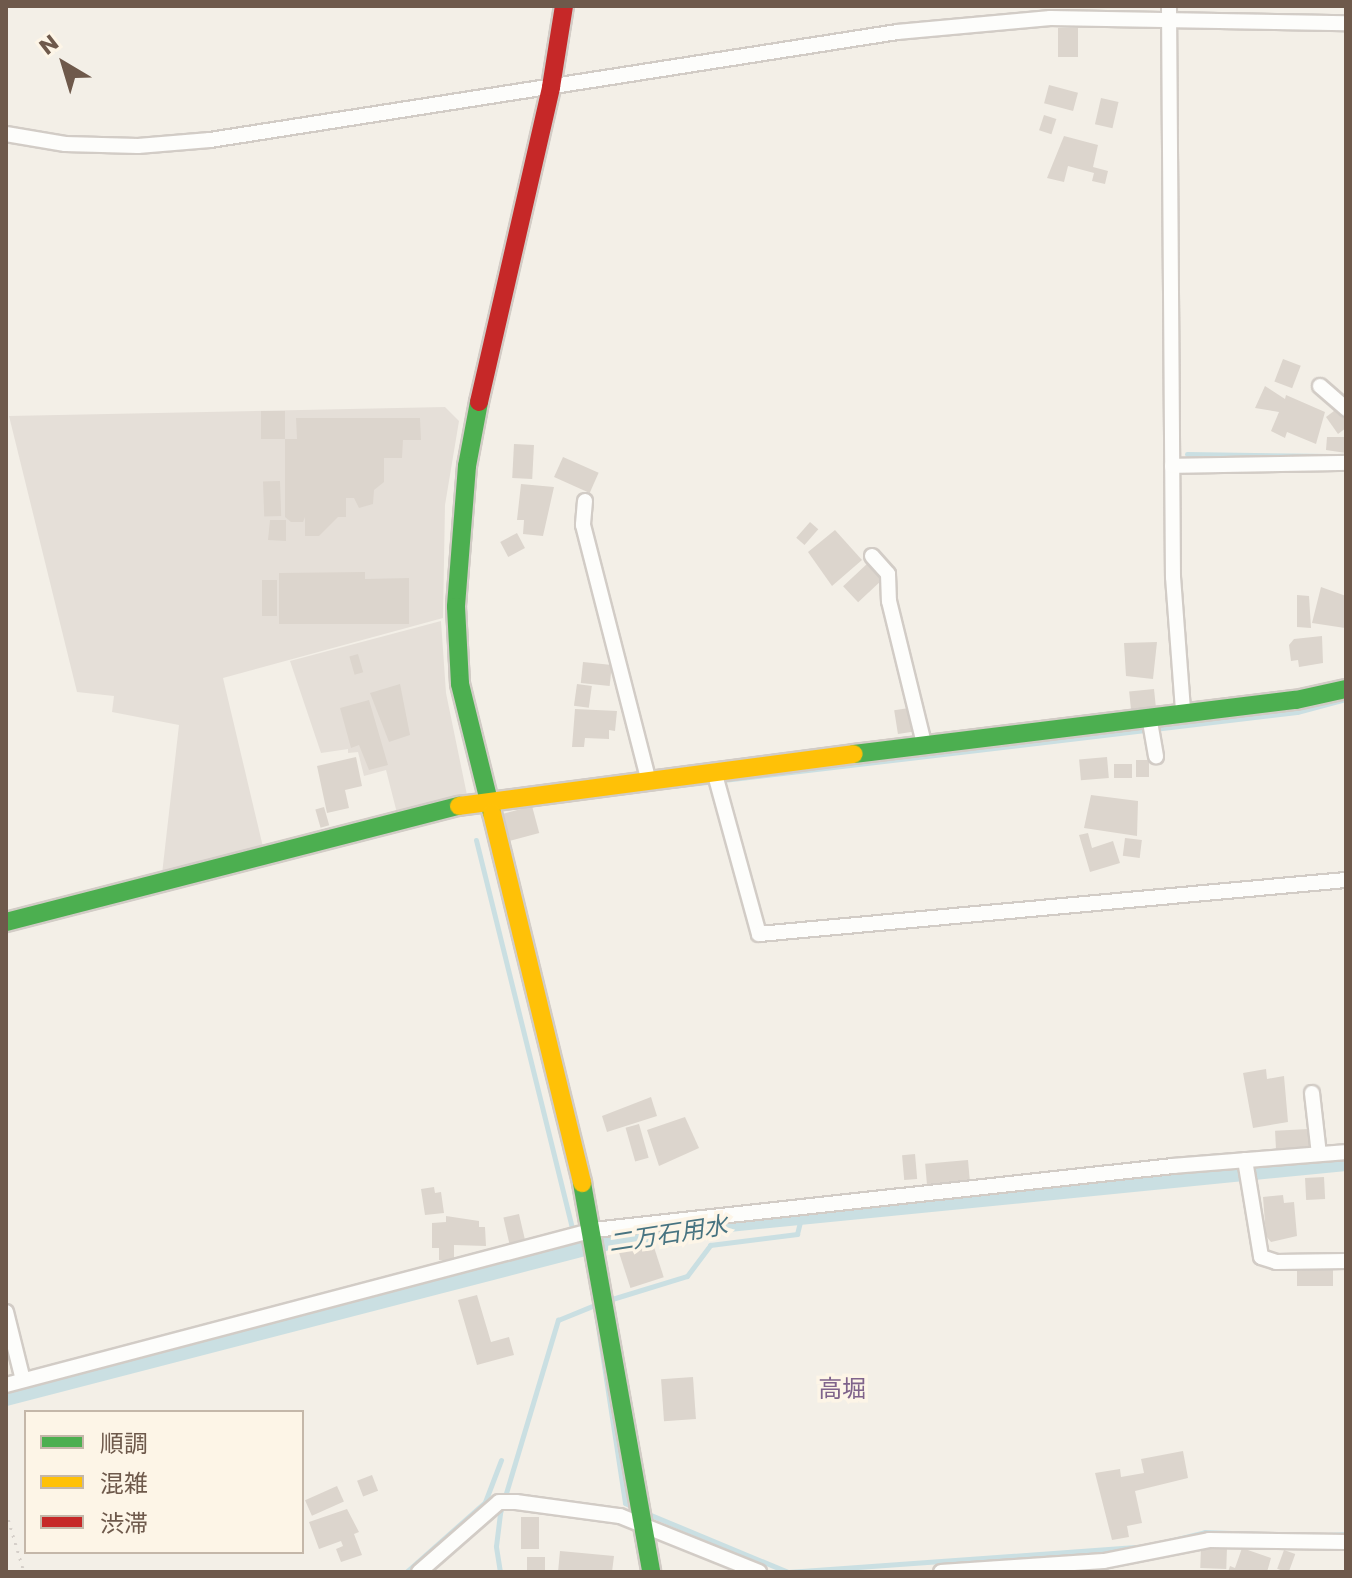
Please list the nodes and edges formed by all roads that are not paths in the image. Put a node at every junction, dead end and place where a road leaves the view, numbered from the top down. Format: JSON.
{"nodes":[{"id":1,"x":564,"y":6,"type":"edge"},
{"id":2,"x":1169,"y":12,"type":"edge"},
{"id":3,"x":1346,"y":23,"type":"edge"},
{"id":4,"x":551,"y":87,"type":"junction"},
{"id":5,"x":6,"y":134,"type":"edge"},
{"id":6,"x":1320,"y":386,"type":"dead end"},
{"id":7,"x":1346,"y":409,"type":"edge"},
{"id":8,"x":1346,"y":463,"type":"edge"},
{"id":9,"x":1172,"y":466,"type":"junction"},
{"id":10,"x":585,"y":501,"type":"dead end"},
{"id":11,"x":872,"y":556,"type":"dead end"},
{"id":12,"x":1346,"y":689,"type":"edge"},
{"id":13,"x":1183,"y":711,"type":"junction"},
{"id":14,"x":1149,"y":716,"type":"junction"},
{"id":15,"x":924,"y":744,"type":"junction"},
{"id":16,"x":1156,"y":756,"type":"dead end"},
{"id":17,"x":714,"y":771,"type":"junction"},
{"id":18,"x":648,"y":779,"type":"junction"},
{"id":19,"x":487,"y":799,"type":"junction"},
{"id":20,"x":1346,"y":880,"type":"edge"},
{"id":21,"x":6,"y":922,"type":"edge"},
{"id":22,"x":1312,"y":1093,"type":"dead end"},
{"id":23,"x":1346,"y":1152,"type":"edge"},
{"id":24,"x":1319,"y":1154,"type":"junction"},
{"id":25,"x":1245,"y":1160,"type":"junction"},
{"id":26,"x":594,"y":1230,"type":"junction"},
{"id":27,"x":1346,"y":1261,"type":"edge"},
{"id":28,"x":6,"y":1312,"type":"edge"},
{"id":29,"x":23,"y":1380,"type":"junction"},
{"id":30,"x":6,"y":1385,"type":"edge"},
{"id":31,"x":646,"y":1529,"type":"junction"},
{"id":32,"x":1346,"y":1542,"type":"edge"},
{"id":33,"x":419,"y":1572,"type":"edge"},
{"id":34,"x":651,"y":1572,"type":"edge"},
{"id":35,"x":759,"y":1572,"type":"edge"},
{"id":36,"x":941,"y":1572,"type":"edge"}],
"edges":[{"from":1,"to":4,"type":"street"},
{"from":2,"to":3,"type":"street"},
{"from":2,"to":4,"type":"street"},
{"from":2,"to":9,"type":"street"},
{"from":4,"to":5,"type":"street"},
{"from":4,"to":19,"type":"street"},
{"from":6,"to":7,"type":"street"},
{"from":8,"to":9,"type":"street"},
{"from":9,"to":13,"type":"street"},
{"from":10,"to":18,"type":"street"},
{"from":11,"to":15,"type":"street"},
{"from":12,"to":13,"type":"street"},
{"from":13,"to":14,"type":"street"},
{"from":14,"to":15,"type":"street"},
{"from":14,"to":16,"type":"street"},
{"from":15,"to":17,"type":"street"},
{"from":17,"to":18,"type":"street"},
{"from":17,"to":20,"type":"street"},
{"from":18,"to":19,"type":"street"},
{"from":19,"to":21,"type":"street"},
{"from":19,"to":26,"type":"street"},
{"from":22,"to":24,"type":"street"},
{"from":23,"to":24,"type":"street"},
{"from":24,"to":25,"type":"street"},
{"from":25,"to":26,"type":"street"},
{"from":25,"to":27,"type":"street"},
{"from":26,"to":29,"type":"street"},
{"from":26,"to":31,"type":"street"},
{"from":28,"to":29,"type":"street"},
{"from":29,"to":30,"type":"street"},
{"from":31,"to":33,"type":"street"},
{"from":31,"to":34,"type":"street"},
{"from":31,"to":35,"type":"street"},
{"from":32,"to":36,"type":"street"}]}
